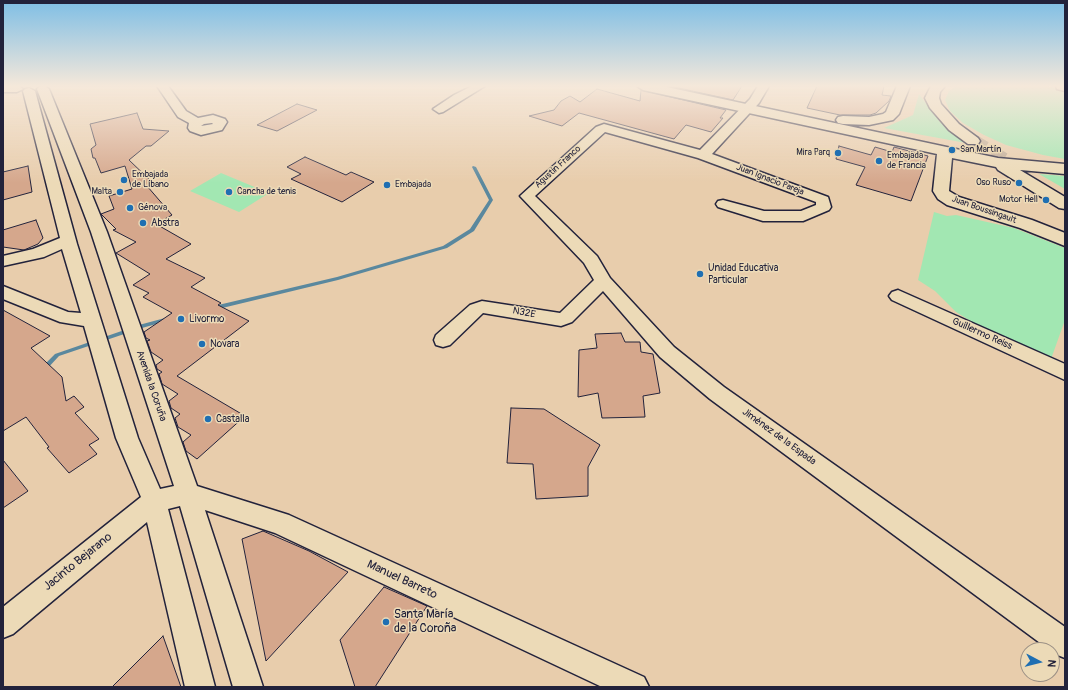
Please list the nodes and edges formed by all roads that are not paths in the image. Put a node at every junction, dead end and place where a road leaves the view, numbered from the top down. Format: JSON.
{"nodes":[{"id":1,"x":39,"y":118,"type":"edge"},
{"id":2,"x":45,"y":118,"type":"edge"},
{"id":3,"x":190,"y":118,"type":"edge"},
{"id":4,"x":738,"y":118,"type":"edge"},
{"id":5,"x":805,"y":118,"type":"edge"},
{"id":6,"x":831,"y":118,"type":"edge"},
{"id":7,"x":884,"y":118,"type":"edge"},
{"id":8,"x":944,"y":118,"type":"edge"},
{"id":9,"x":198,"y":122,"type":"dead end"},
{"id":10,"x":610,"y":128,"type":"joint"},
{"id":11,"x":973,"y":141,"type":"tunnel mouth"},
{"id":12,"x":945,"y":152,"type":"junction"},
{"id":13,"x":703,"y":155,"type":"junction"},
{"id":14,"x":998,"y":163,"type":"junction"},
{"id":15,"x":1065,"y":169,"type":"edge"},
{"id":16,"x":1026,"y":172,"type":"tunnel mouth"},
{"id":17,"x":1065,"y":195,"type":"edge"},
{"id":18,"x":527,"y":196,"type":"joint"},
{"id":19,"x":723,"y":204,"type":"dead end"},
{"id":20,"x":1065,"y":204,"type":"edge"},
{"id":21,"x":69,"y":240,"type":"junction"},
{"id":22,"x":1065,"y":240,"type":"edge"},
{"id":23,"x":3,"y":261,"type":"edge"},
{"id":24,"x":603,"y":281,"type":"junction"},
{"id":25,"x":3,"y":292,"type":"edge"},
{"id":26,"x":898,"y":296,"type":"dead end"},
{"id":27,"x":92,"y":320,"type":"junction"},
{"id":28,"x":443,"y":340,"type":"dead end"},
{"id":29,"x":1065,"y":372,"type":"edge"},
{"id":30,"x":188,"y":494,"type":"junction"},
{"id":31,"x":154,"y":500,"type":"junction"},
{"id":32,"x":3,"y":624,"type":"edge"},
{"id":33,"x":1065,"y":644,"type":"edge"},
{"id":34,"x":200,"y":687,"type":"edge"},
{"id":35,"x":248,"y":687,"type":"edge"},
{"id":36,"x":634,"y":687,"type":"edge"}],
"edges":[{"from":1,"to":21,"type":"street"},
{"from":2,"to":30,"type":"street","name":"Avenida la Coruña"},
{"from":3,"to":9,"type":"street"},
{"from":4,"to":13,"type":"street"},
{"from":5,"to":12,"type":"main road"},
{"from":6,"to":7,"type":"main road"},
{"from":8,"to":11,"type":"main road"},
{"from":10,"to":13,"type":"street","name":"Juan Ignacio Pareja"},
{"from":10,"to":18,"type":"street","name":"Agustin Franco"},
{"from":12,"to":14,"type":"main road"},
{"from":12,"to":22,"type":"main road","name":"Juan Boussingault"},
{"from":13,"to":19,"type":"street","name":"Juan Ignacio Pareja"},
{"from":14,"to":15,"type":"main road"},
{"from":14,"to":20,"type":"main road"},
{"from":16,"to":17,"type":"main road"},
{"from":18,"to":24,"type":"street","name":"Jiménez de la Espada"},
{"from":21,"to":23,"type":"street"},
{"from":21,"to":27,"type":"street"},
{"from":24,"to":28,"type":"street","name":"N32E"},
{"from":24,"to":33,"type":"street","name":"Jiménez de la Espada"},
{"from":25,"to":27,"type":"street"},
{"from":26,"to":29,"type":"street","name":"Guillermo Reiss"},
{"from":27,"to":31,"type":"street"},
{"from":30,"to":31,"type":"street"},
{"from":30,"to":35,"type":"street","name":"Avenida la Coruña"},
{"from":30,"to":36,"type":"street","name":"Manuel Barreto"},
{"from":31,"to":32,"type":"street","name":"Jacinto Bejarano"},
{"from":31,"to":34,"type":"street"}]}
